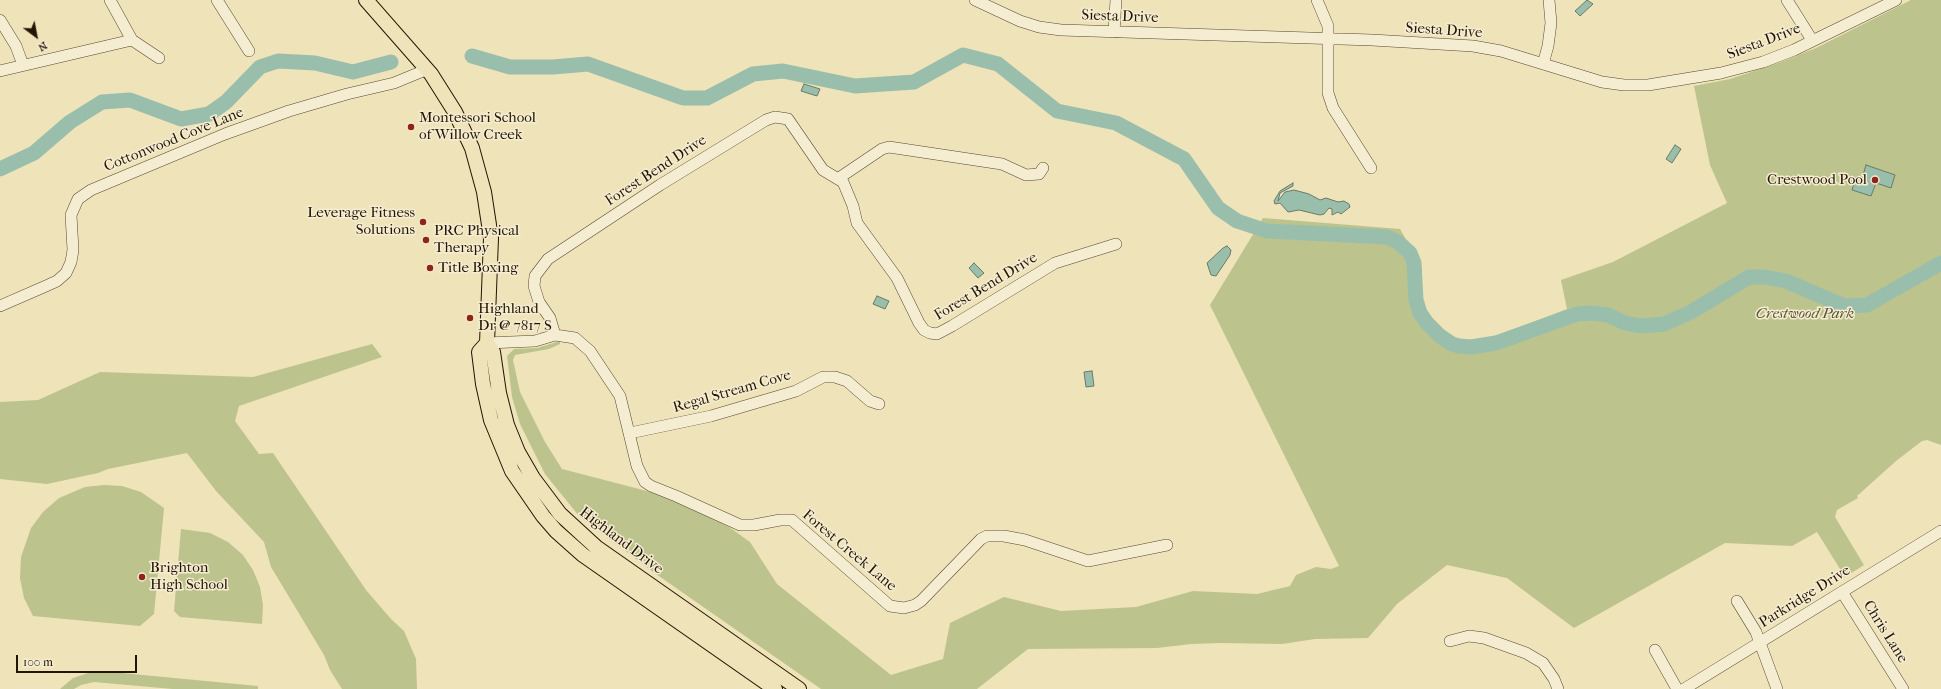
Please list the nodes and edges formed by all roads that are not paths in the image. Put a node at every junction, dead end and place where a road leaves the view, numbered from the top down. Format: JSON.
{"nodes":[{"id":1,"x":110,"y":0,"type":"edge"},
{"id":2,"x":218,"y":0,"type":"edge"},
{"id":3,"x":366,"y":0,"type":"edge"},
{"id":4,"x":975,"y":0,"type":"edge"},
{"id":5,"x":1116,"y":0,"type":"edge"},
{"id":6,"x":1318,"y":0,"type":"edge"},
{"id":7,"x":1549,"y":0,"type":"edge"},
{"id":8,"x":1787,"y":0,"type":"edge"},
{"id":9,"x":1896,"y":0,"type":"edge"},
{"id":10,"x":0,"y":20,"type":"edge"},
{"id":11,"x":1114,"y":32,"type":"junction"},
{"id":12,"x":132,"y":40,"type":"junction"},
{"id":13,"x":1329,"y":40,"type":"junction"},
{"id":14,"x":1812,"y":40,"type":"junction"},
{"id":15,"x":249,"y":51,"type":"dead end"},
{"id":16,"x":159,"y":58,"type":"dead end"},
{"id":17,"x":1543,"y":64,"type":"junction"},
{"id":18,"x":23,"y":65,"type":"junction"},
{"id":19,"x":428,"y":69,"type":"junction"},
{"id":20,"x":0,"y":71,"type":"edge"},
{"id":21,"x":1043,"y":168,"type":"dead end"},
{"id":22,"x":1372,"y":168,"type":"dead end"},
{"id":23,"x":839,"y":178,"type":"junction"},
{"id":24,"x":1116,"y":244,"type":"dead end"},
{"id":25,"x":0,"y":306,"type":"edge"},
{"id":26,"x":555,"y":335,"type":"junction"},
{"id":27,"x":487,"y":343,"type":"junction"},
{"id":28,"x":879,"y":404,"type":"dead end"},
{"id":29,"x":630,"y":433,"type":"junction"},
{"id":30,"x":1941,"y":530,"type":"edge"},
{"id":31,"x":1167,"y":545,"type":"dead end"},
{"id":32,"x":1842,"y":592,"type":"junction"},
{"id":33,"x":1736,"y":601,"type":"dead end"},
{"id":34,"x":1450,"y":641,"type":"dead end"},
{"id":35,"x":1760,"y":642,"type":"junction"},
{"id":36,"x":1655,"y":650,"type":"dead end"},
{"id":37,"x":775,"y":689,"type":"edge"},
{"id":38,"x":799,"y":689,"type":"edge"},
{"id":39,"x":1558,"y":689,"type":"edge"},
{"id":40,"x":1678,"y":689,"type":"edge"},
{"id":41,"x":1684,"y":689,"type":"edge"},
{"id":42,"x":1778,"y":689,"type":"edge"},
{"id":43,"x":1903,"y":689,"type":"edge"}],
"edges":[{"from":1,"to":12,"type":"street"},
{"from":2,"to":15,"type":"street"},
{"from":3,"to":19,"type":"main road","name":"Highland Drive"},
{"from":4,"to":11,"type":"street","name":"Siesta Drive"},
{"from":5,"to":11,"type":"street"},
{"from":6,"to":13,"type":"street"},
{"from":7,"to":17,"type":"street"},
{"from":8,"to":14,"type":"street"},
{"from":9,"to":14,"type":"street","name":"Siesta Drive"},
{"from":10,"to":18,"type":"street"},
{"from":11,"to":13,"type":"street","name":"Siesta Drive"},
{"from":12,"to":16,"type":"street"},
{"from":12,"to":18,"type":"street"},
{"from":13,"to":17,"type":"street","name":"Siesta Drive"},
{"from":13,"to":22,"type":"street"},
{"from":14,"to":17,"type":"street","name":"Siesta Drive"},
{"from":18,"to":20,"type":"street"},
{"from":19,"to":25,"type":"street","name":"Cottonwood Cove Lane"},
{"from":19,"to":27,"type":"main road","name":"Highland Drive"},
{"from":21,"to":23,"type":"street"},
{"from":23,"to":24,"type":"street","name":"Forest Bend Drive"},
{"from":23,"to":26,"type":"street","name":"Forest Bend Drive"},
{"from":26,"to":27,"type":"street","name":"Forest Creek Lane"},
{"from":26,"to":29,"type":"street","name":"Forest Creek Lane"},
{"from":27,"to":37,"type":"main road","name":"Highland Drive"},
{"from":27,"to":38,"type":"main road","name":"Highland Drive"},
{"from":28,"to":29,"type":"street","name":"Regal Stream Cove"},
{"from":29,"to":31,"type":"street","name":"Forest Creek Lane"},
{"from":30,"to":32,"type":"street","name":"Parkridge Drive"},
{"from":32,"to":35,"type":"street","name":"Parkridge Drive"},
{"from":32,"to":43,"type":"street","name":"Chris Lane"},
{"from":33,"to":35,"type":"street"},
{"from":34,"to":39,"type":"street"},
{"from":35,"to":41,"type":"street","name":"Parkridge Drive"},
{"from":35,"to":42,"type":"street"},
{"from":36,"to":40,"type":"street"}]}
